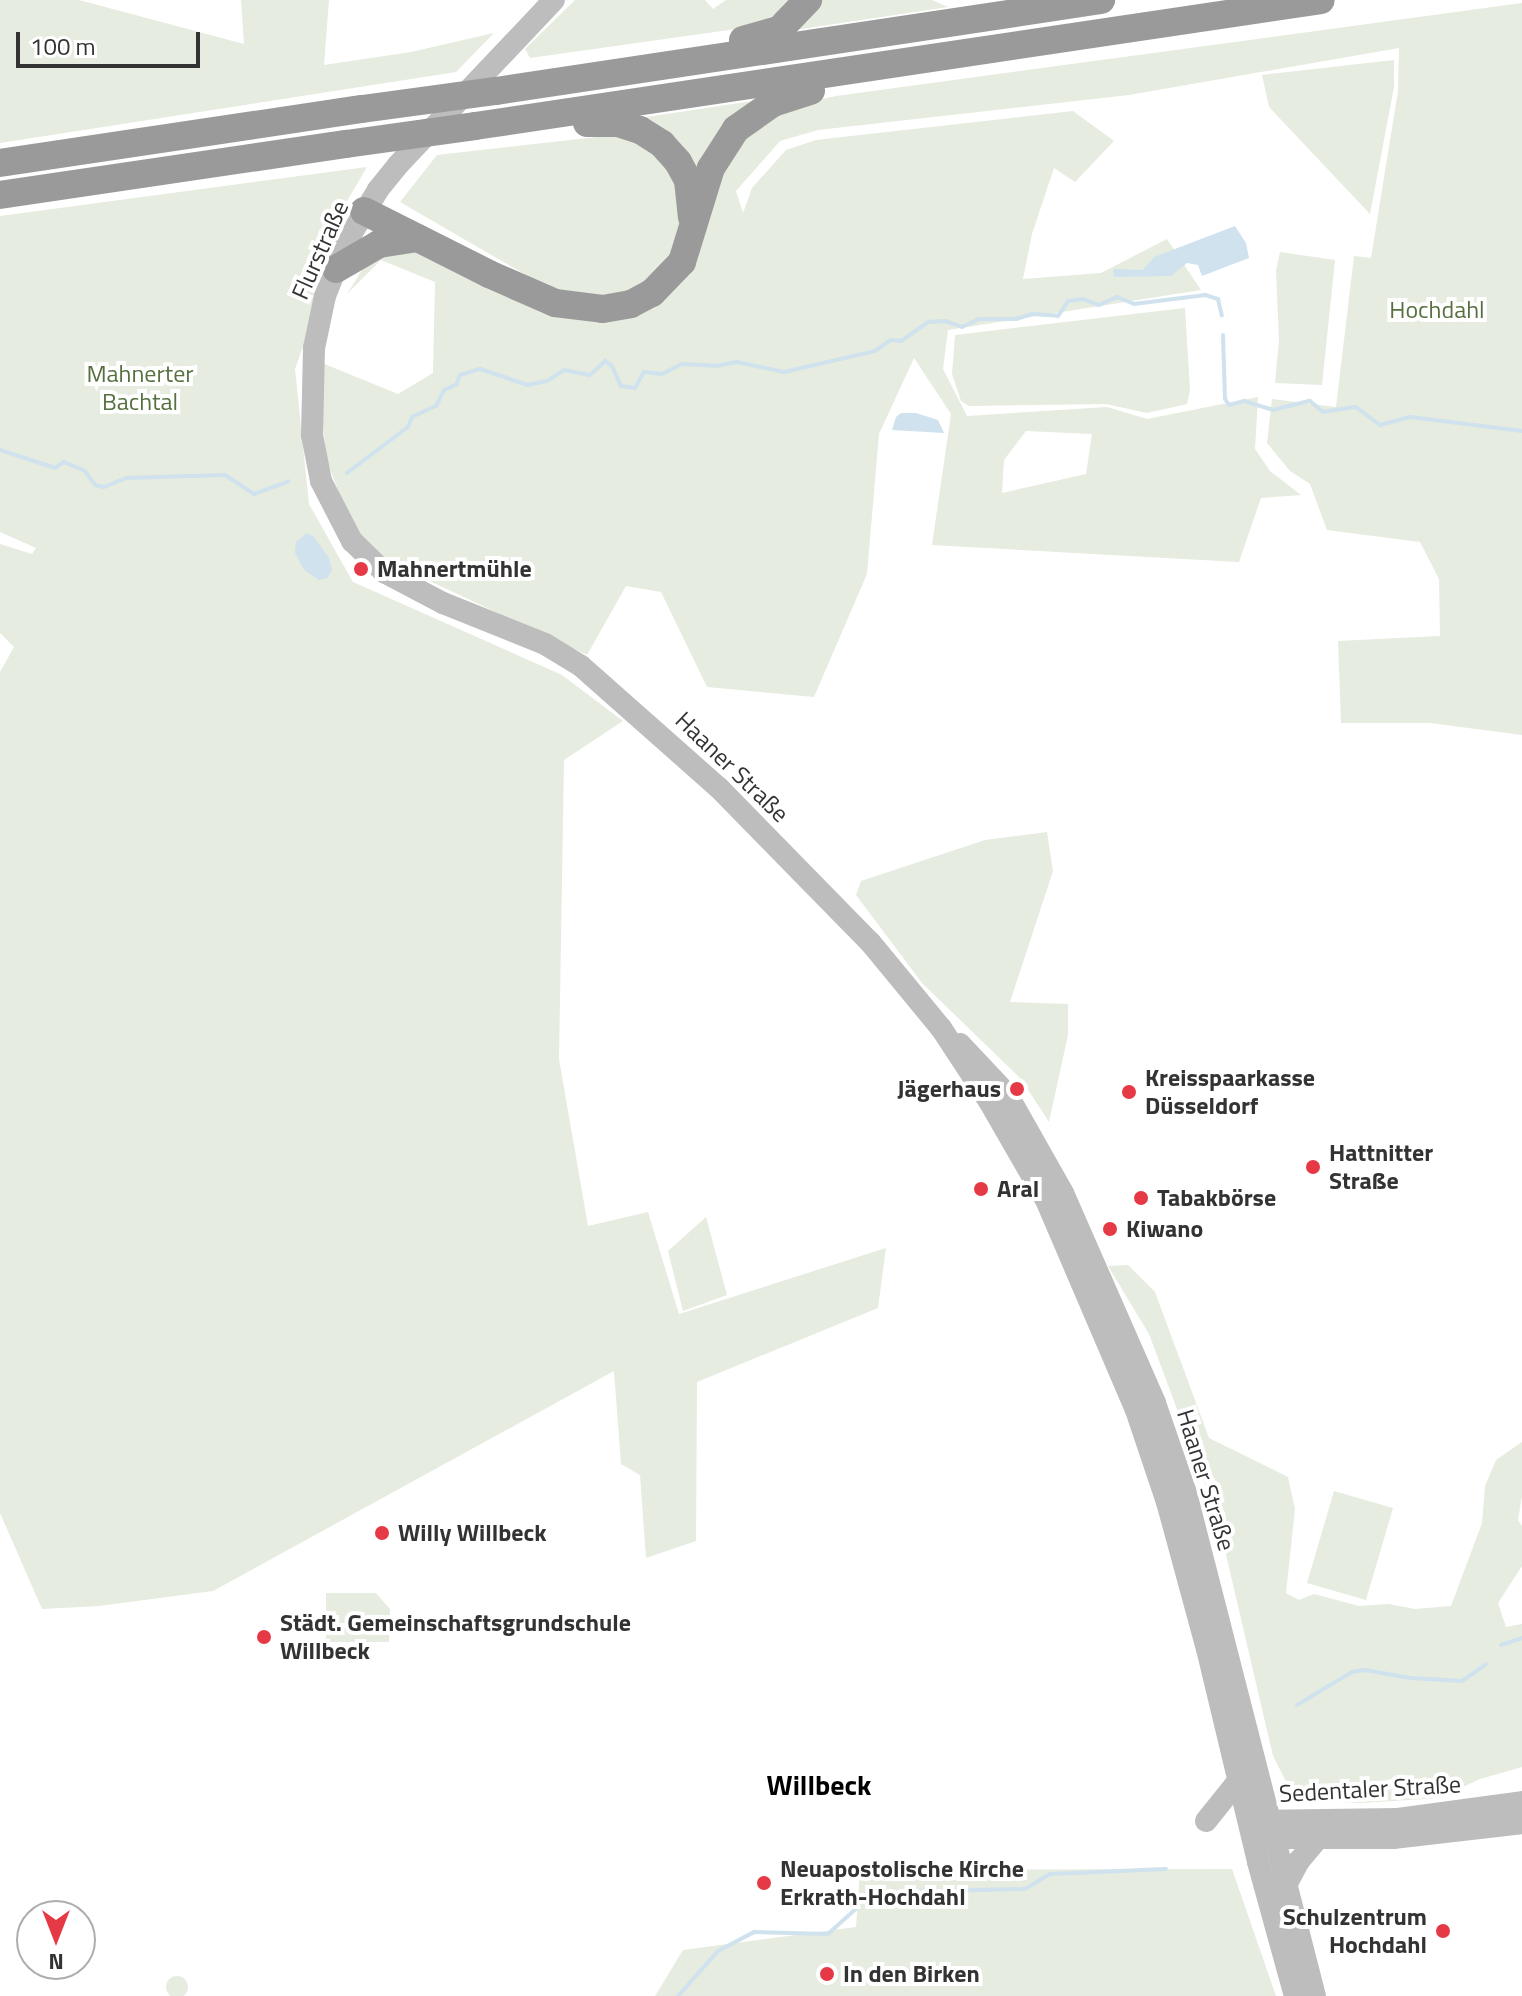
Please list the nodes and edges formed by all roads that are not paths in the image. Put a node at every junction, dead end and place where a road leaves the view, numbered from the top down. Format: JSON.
{"nodes":[{"id":1,"x":554,"y":0,"type":"edge"},
{"id":2,"x":808,"y":0,"type":"edge"},
{"id":3,"x":961,"y":0,"type":"edge"},
{"id":4,"x":1009,"y":0,"type":"edge"},
{"id":5,"x":1321,"y":0,"type":"edge"},
{"id":6,"x":1084,"y":1,"type":"edge"},
{"id":7,"x":891,"y":63,"type":"junction"},
{"id":8,"x":655,"y":68,"type":"junction"},
{"id":9,"x":530,"y":120,"type":"junction"},
{"id":10,"x":0,"y":163,"type":"edge"},
{"id":11,"x":0,"y":195,"type":"edge"},
{"id":12,"x":364,"y":211,"type":"junction"},
{"id":13,"x":693,"y":227,"type":"junction"},
{"id":14,"x":418,"y":238,"type":"junction"},
{"id":15,"x":336,"y":269,"type":"junction"},
{"id":16,"x":433,"y":599,"type":"joint"},
{"id":17,"x":941,"y":1028,"type":"junction"},
{"id":18,"x":1238,"y":1781,"type":"junction"},
{"id":19,"x":1522,"y":1802,"type":"edge"},
{"id":20,"x":1206,"y":1821,"type":"dead end"},
{"id":21,"x":1522,"y":1823,"type":"edge"},
{"id":22,"x":1260,"y":1829,"type":"junction"},
{"id":23,"x":1318,"y":1838,"type":"junction"},
{"id":24,"x":1285,"y":1887,"type":"junction"},
{"id":25,"x":1295,"y":1996,"type":"edge"},
{"id":26,"x":1315,"y":1996,"type":"edge"}],
"edges":[{"from":1,"to":12,"type":"main road","name":"Flurstraße"},
{"from":2,"to":8,"type":"highway"},
{"from":3,"to":4,"type":"highway"},
{"from":5,"to":7,"type":"highway"},
{"from":6,"to":8,"type":"highway"},
{"from":7,"to":9,"type":"highway"},
{"from":7,"to":13,"type":"highway"},
{"from":8,"to":10,"type":"highway","bridge":true},
{"from":9,"to":11,"type":"highway","bridge":true},
{"from":9,"to":13,"type":"highway"},
{"from":12,"to":14,"type":"highway"},
{"from":12,"to":15,"type":"main road","name":"Flurstraße"},
{"from":13,"to":14,"type":"highway"},
{"from":14,"to":15,"type":"highway"},
{"from":15,"to":16,"type":"main road","name":"Flurstraße"},
{"from":16,"to":17,"type":"main road","name":"Haaner Straße"},
{"from":17,"to":18,"type":"main road","name":"Haaner Straße"},
{"from":17,"to":22,"type":"main road","name":"Haaner Straße"},
{"from":18,"to":20,"type":"main road"},
{"from":18,"to":22,"type":"main road","name":"Haaner Straße"},
{"from":19,"to":22,"type":"main road","name":"Sedentaler Straße"},
{"from":21,"to":23,"type":"main road","name":"Sedentaler Straße"},
{"from":22,"to":23,"type":"main road","name":"Sedentaler Straße"},
{"from":22,"to":24,"type":"main road","name":"Haaner Straße"},
{"from":22,"to":25,"type":"main road","name":"Haaner Straße"},
{"from":23,"to":24,"type":"main road"},
{"from":24,"to":26,"type":"main road","name":"Haaner Straße"}]}
